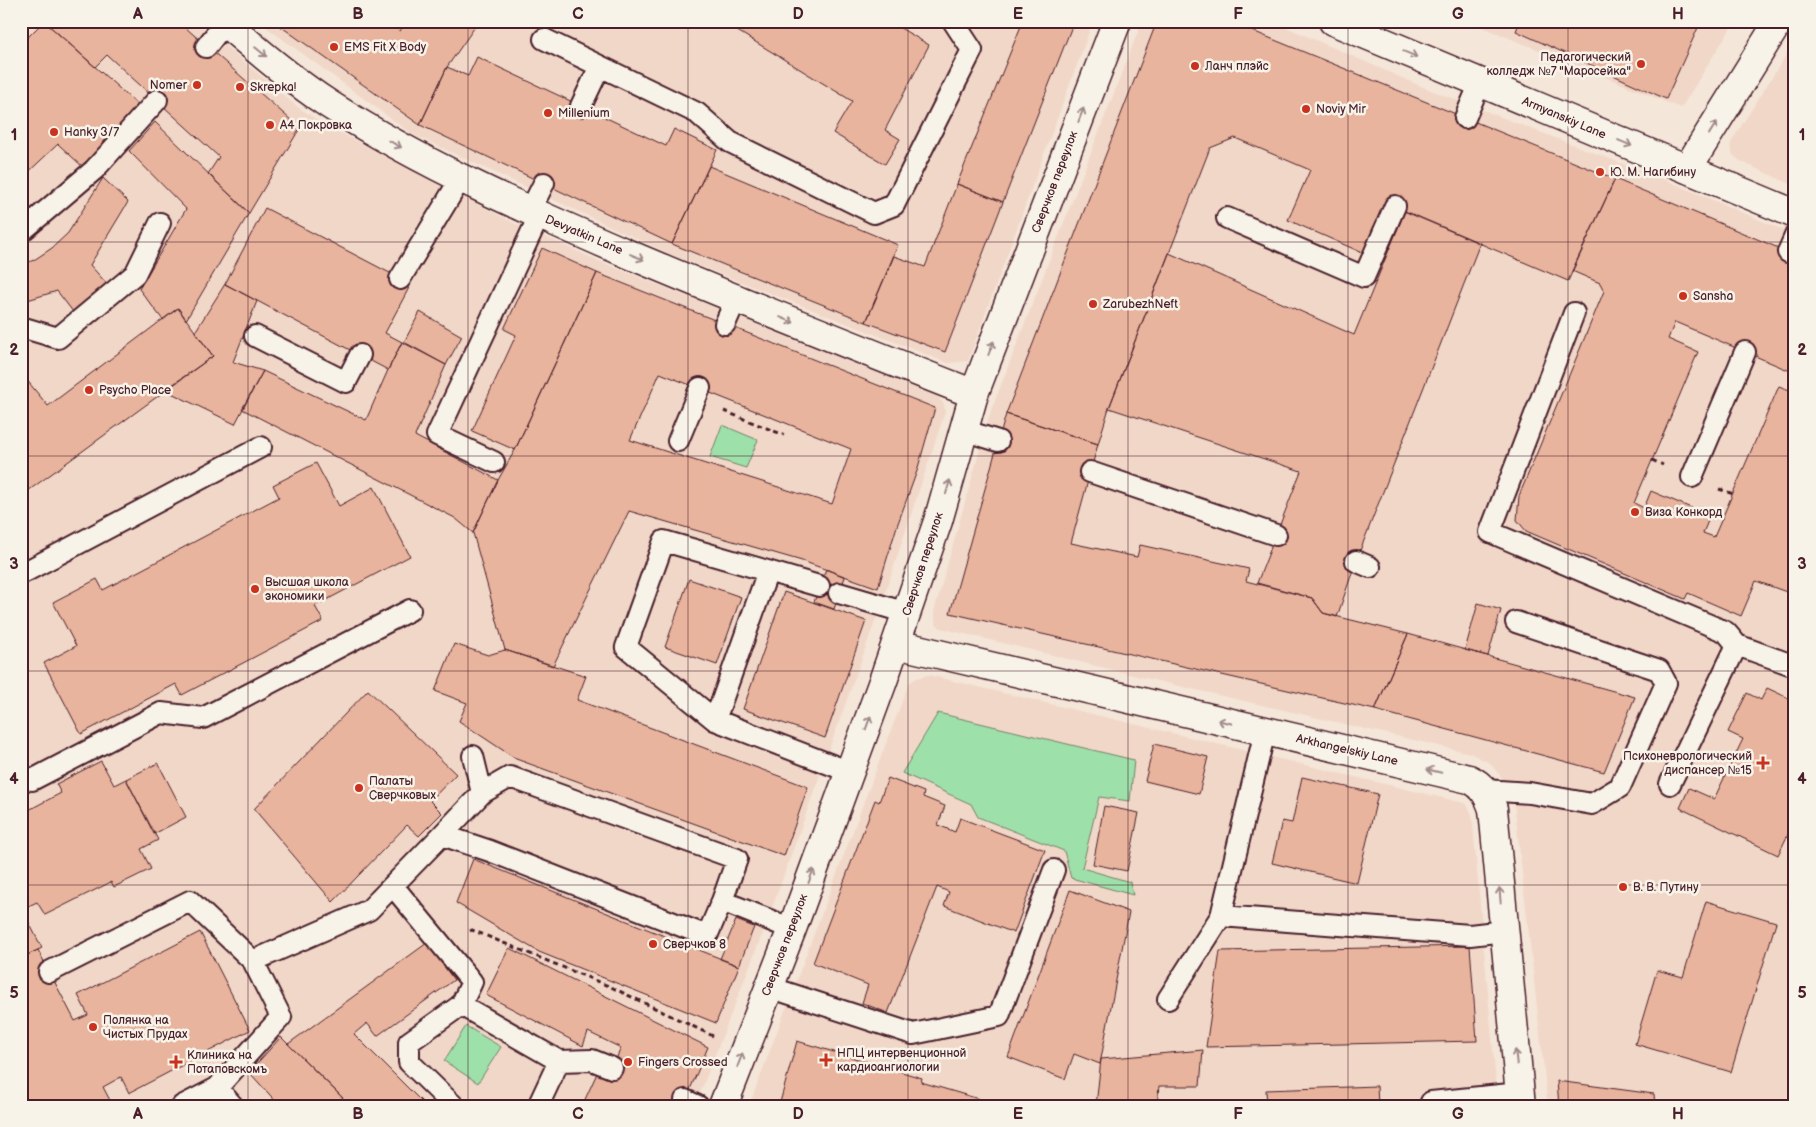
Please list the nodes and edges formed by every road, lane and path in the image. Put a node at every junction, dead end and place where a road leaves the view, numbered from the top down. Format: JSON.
{"nodes":[{"id":1,"x":953,"y":21,"type":"edge"},
{"id":2,"x":1117,"y":21,"type":"edge"},
{"id":3,"x":1333,"y":21,"type":"edge"},
{"id":4,"x":1779,"y":21,"type":"edge"},
{"id":5,"x":224,"y":22,"type":"edge"},
{"id":6,"x":1377,"y":30,"type":"edge"},
{"id":7,"x":544,"y":39,"type":"dead end"},
{"id":8,"x":206,"y":47,"type":"dead end"},
{"id":9,"x":600,"y":66,"type":"junction"},
{"id":10,"x":1480,"y":83,"type":"junction"},
{"id":11,"x":157,"y":100,"type":"dead end"},
{"id":12,"x":581,"y":106,"type":"dead end"},
{"id":13,"x":1465,"y":118,"type":"dead end"},
{"id":14,"x":1687,"y":169,"type":"junction"},
{"id":15,"x":461,"y":178,"type":"junction"},
{"id":16,"x":544,"y":183,"type":"dead end"},
{"id":17,"x":1395,"y":206,"type":"dead end"},
{"id":18,"x":534,"y":214,"type":"junction"},
{"id":19,"x":1795,"y":214,"type":"edge"},
{"id":20,"x":1227,"y":218,"type":"dead end"},
{"id":21,"x":160,"y":223,"type":"dead end"},
{"id":22,"x":21,"y":232,"type":"edge"},
{"id":23,"x":400,"y":278,"type":"dead end"},
{"id":24,"x":736,"y":299,"type":"junction"},
{"id":25,"x":1574,"y":313,"type":"dead end"},
{"id":26,"x":725,"y":324,"type":"dead end"},
{"id":27,"x":21,"y":327,"type":"edge"},
{"id":28,"x":255,"y":336,"type":"dead end"},
{"id":29,"x":1745,"y":352,"type":"dead end"},
{"id":30,"x":360,"y":355,"type":"dead end"},
{"id":31,"x":698,"y":394,"type":"joint"},
{"id":32,"x":974,"y":394,"type":"junction"},
{"id":33,"x":964,"y":430,"type":"junction"},
{"id":34,"x":784,"y":435,"type":"dead end"},
{"id":35,"x":678,"y":441,"type":"dead end"},
{"id":36,"x":998,"y":442,"type":"dead end"},
{"id":37,"x":261,"y":447,"type":"dead end"},
{"id":38,"x":494,"y":462,"type":"dead end"},
{"id":39,"x":1090,"y":472,"type":"dead end"},
{"id":40,"x":1692,"y":477,"type":"dead end"},
{"id":41,"x":1276,"y":535,"type":"dead end"},
{"id":42,"x":768,"y":571,"type":"junction"},
{"id":43,"x":21,"y":574,"type":"edge"},
{"id":44,"x":819,"y":586,"type":"dead end"},
{"id":45,"x":839,"y":593,"type":"dead end"},
{"id":46,"x":410,"y":610,"type":"dead end"},
{"id":47,"x":907,"y":613,"type":"junction"},
{"id":48,"x":1516,"y":622,"type":"dead end"},
{"id":49,"x":896,"y":644,"type":"junction"},
{"id":50,"x":1737,"y":645,"type":"junction"},
{"id":51,"x":1795,"y":664,"type":"edge"},
{"id":52,"x":715,"y":720,"type":"junction"},
{"id":53,"x":1265,"y":731,"type":"junction"},
{"id":54,"x":473,"y":756,"type":"dead end"},
{"id":55,"x":850,"y":772,"type":"junction"},
{"id":56,"x":21,"y":776,"type":"edge"},
{"id":57,"x":1670,"y":784,"type":"dead end"},
{"id":58,"x":1484,"y":790,"type":"junction"},
{"id":59,"x":482,"y":793,"type":"junction"},
{"id":60,"x":442,"y":835,"type":"junction"},
{"id":61,"x":1054,"y":870,"type":"dead end"},
{"id":62,"x":393,"y":886,"type":"junction"},
{"id":63,"x":722,"y":901,"type":"junction"},
{"id":64,"x":1222,"y":916,"type":"junction"},
{"id":65,"x":792,"y":928,"type":"junction"},
{"id":66,"x":1504,"y":931,"type":"junction"},
{"id":67,"x":446,"y":950,"type":"junction"},
{"id":68,"x":253,"y":961,"type":"junction"},
{"id":69,"x":49,"y":972,"type":"dead end"},
{"id":70,"x":768,"y":986,"type":"junction"},
{"id":71,"x":1168,"y":999,"type":"dead end"},
{"id":72,"x":461,"y":1005,"type":"junction"},
{"id":73,"x":717,"y":1038,"type":"dead end"},
{"id":74,"x":559,"y":1061,"type":"junction"},
{"id":75,"x":612,"y":1068,"type":"dead end"},
{"id":76,"x":217,"y":1088,"type":"junction"},
{"id":77,"x":1520,"y":1100,"type":"edge"},
{"id":78,"x":182,"y":1106,"type":"edge"},
{"id":79,"x":233,"y":1106,"type":"edge"},
{"id":80,"x":454,"y":1106,"type":"edge"},
{"id":81,"x":538,"y":1106,"type":"edge"},
{"id":82,"x":723,"y":1106,"type":"edge"},
{"id":83,"x":1431,"y":1106,"type":"edge"}],
"edges":[{"from":1,"to":9,"type":"lane"},
{"from":32,"to":2,"type":"street","name":"Сверчков переулок","one_way":true},
{"from":3,"to":6,"type":"street","name":"Armyanskiy Lane"},
{"from":14,"to":4,"type":"street","one_way":true},
{"from":5,"to":8,"type":"lane"},
{"from":5,"to":15,"type":"street","name":"Devyatkin Lane","one_way":true},
{"from":6,"to":10,"type":"street","name":"Armyanskiy Lane","one_way":true},
{"from":7,"to":9,"type":"lane"},
{"from":9,"to":12,"type":"lane"},
{"from":10,"to":13,"type":"lane"},
{"from":10,"to":14,"type":"street","name":"Armyanskiy Lane","one_way":true},
{"from":11,"to":22,"type":"lane"},
{"from":14,"to":19,"type":"street","name":"Armyanskiy Lane"},
{"from":15,"to":18,"type":"street","name":"Devyatkin Lane"},
{"from":15,"to":23,"type":"lane"},
{"from":16,"to":18,"type":"lane"},
{"from":17,"to":20,"type":"lane"},
{"from":18,"to":24,"type":"street","name":"Devyatkin Lane","one_way":true},
{"from":18,"to":38,"type":"lane"},
{"from":21,"to":27,"type":"lane"},
{"from":24,"to":26,"type":"lane"},
{"from":24,"to":32,"type":"street","name":"Devyatkin Lane","one_way":true},
{"from":25,"to":50,"type":"lane"},
{"from":28,"to":30,"type":"lane"},
{"from":29,"to":40,"type":"lane"},
{"from":31,"to":34,"type":"path"},
{"from":31,"to":35,"type":"lane"},
{"from":32,"to":33,"type":"street","name":"Сверчков переулок"},
{"from":33,"to":36,"type":"lane"},
{"from":47,"to":33,"type":"street","name":"Сверчков переулок","one_way":true},
{"from":37,"to":43,"type":"lane"},
{"from":39,"to":41,"type":"lane"},
{"from":42,"to":44,"type":"lane"},
{"from":42,"to":52,"type":"lane"},
{"from":42,"to":52,"type":"lane"},
{"from":45,"to":47,"type":"lane"},
{"from":46,"to":56,"type":"lane"},
{"from":47,"to":49,"type":"street","name":"Сверчков переулок"},
{"from":48,"to":58,"type":"lane"},
{"from":53,"to":49,"type":"street","name":"Arkhangelskiy Lane","one_way":true},
{"from":55,"to":49,"type":"street","name":"Сверчков переулок","one_way":true},
{"from":50,"to":51,"type":"lane"},
{"from":50,"to":57,"type":"lane"},
{"from":52,"to":55,"type":"lane"},
{"from":58,"to":53,"type":"street","name":"Arkhangelskiy Lane","one_way":true},
{"from":53,"to":64,"type":"lane"},
{"from":54,"to":59,"type":"lane"},
{"from":65,"to":55,"type":"street","name":"Сверчков переулок","one_way":true},
{"from":66,"to":58,"type":"street","one_way":true},
{"from":59,"to":60,"type":"lane"},
{"from":59,"to":63,"type":"lane"},
{"from":60,"to":62,"type":"lane"},
{"from":60,"to":63,"type":"lane"},
{"from":61,"to":70,"type":"lane"},
{"from":62,"to":67,"type":"lane"},
{"from":62,"to":68,"type":"lane"},
{"from":63,"to":65,"type":"lane"},
{"from":64,"to":66,"type":"lane"},
{"from":64,"to":71,"type":"lane"},
{"from":65,"to":70,"type":"street","name":"Сверчков переулок"},
{"from":77,"to":66,"type":"street","one_way":true},
{"from":67,"to":72,"type":"lane"},
{"from":67,"to":73,"type":"path"},
{"from":68,"to":69,"type":"lane"},
{"from":68,"to":76,"type":"lane"},
{"from":82,"to":70,"type":"street","name":"Сверчков переулок","one_way":true},
{"from":72,"to":74,"type":"lane"},
{"from":72,"to":80,"type":"lane"},
{"from":74,"to":75,"type":"lane"},
{"from":74,"to":81,"type":"lane"},
{"from":76,"to":78,"type":"lane"},
{"from":76,"to":79,"type":"lane"},
{"from":77,"to":83,"type":"lane"}]}
